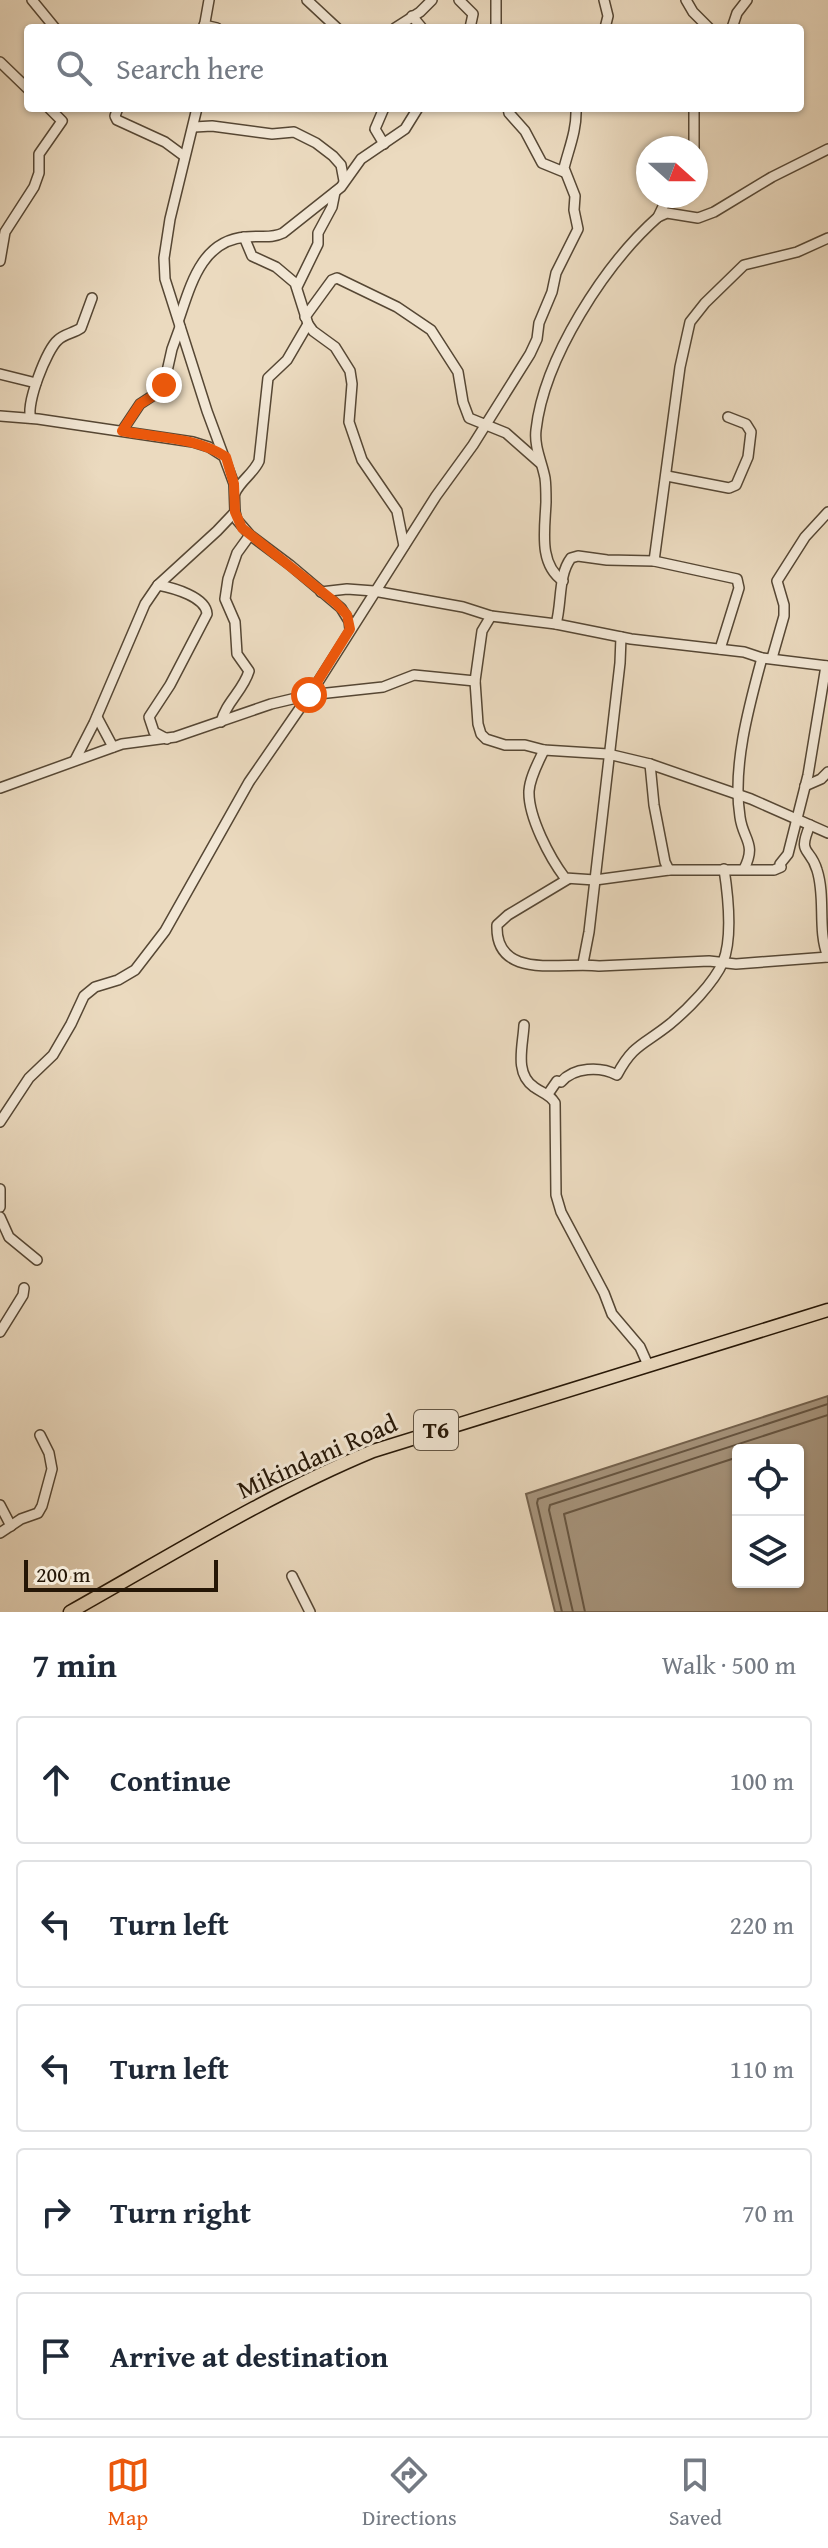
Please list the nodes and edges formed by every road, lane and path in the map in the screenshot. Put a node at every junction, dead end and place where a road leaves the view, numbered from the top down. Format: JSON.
{"nodes":[{"id":1,"x":32,"y":0,"type":"edge"},
{"id":2,"x":209,"y":0,"type":"edge"},
{"id":3,"x":307,"y":0,"type":"edge"},
{"id":4,"x":432,"y":0,"type":"edge"},
{"id":5,"x":459,"y":0,"type":"edge"},
{"id":6,"x":496,"y":0,"type":"edge"},
{"id":7,"x":604,"y":0,"type":"edge"},
{"id":8,"x":686,"y":0,"type":"edge"},
{"id":9,"x":747,"y":0,"type":"edge"},
{"id":10,"x":412,"y":16,"type":"junction"},
{"id":11,"x":52,"y":24,"type":"edge"},
{"id":12,"x":204,"y":24,"type":"edge"},
{"id":13,"x":333,"y":24,"type":"edge"},
{"id":14,"x":401,"y":24,"type":"edge"},
{"id":15,"x":419,"y":24,"type":"edge"},
{"id":16,"x":471,"y":24,"type":"edge"},
{"id":17,"x":496,"y":24,"type":"edge"},
{"id":18,"x":606,"y":24,"type":"edge"},
{"id":19,"x":705,"y":24,"type":"edge"},
{"id":20,"x":733,"y":24,"type":"edge"},
{"id":21,"x":0,"y":62,"type":"edge"},
{"id":22,"x":24,"y":85,"type":"edge"},
{"id":23,"x":54,"y":112,"type":"edge"},
{"id":24,"x":116,"y":112,"type":"edge"},
{"id":25,"x":196,"y":112,"type":"edge"},
{"id":26,"x":382,"y":112,"type":"edge"},
{"id":27,"x":413,"y":112,"type":"edge"},
{"id":28,"x":510,"y":112,"type":"edge"},
{"id":29,"x":575,"y":112,"type":"edge"},
{"id":30,"x":694,"y":112,"type":"edge"},
{"id":31,"x":194,"y":127,"type":"junction"},
{"id":32,"x":694,"y":136,"type":"edge"},
{"id":33,"x":384,"y":144,"type":"junction"},
{"id":34,"x":828,"y":149,"type":"edge"},
{"id":35,"x":184,"y":156,"type":"junction"},
{"id":36,"x":564,"y":172,"type":"junction"},
{"id":37,"x":344,"y":181,"type":"junction"},
{"id":38,"x":335,"y":192,"type":"junction"},
{"id":39,"x":662,"y":208,"type":"edge"},
{"id":40,"x":312,"y":209,"type":"junction"},
{"id":41,"x":658,"y":217,"type":"junction"},
{"id":42,"x":318,"y":233,"type":"junction"},
{"id":43,"x":244,"y":237,"type":"junction"},
{"id":44,"x":828,"y":238,"type":"edge"},
{"id":45,"x":0,"y":261,"type":"edge"},
{"id":46,"x":297,"y":287,"type":"junction"},
{"id":47,"x":92,"y":298,"type":"dead end"},
{"id":48,"x":307,"y":321,"type":"junction"},
{"id":49,"x":180,"y":323,"type":"junction"},
{"id":50,"x":0,"y":374,"type":"edge"},
{"id":51,"x":36,"y":383,"type":"junction"},
{"id":52,"x":0,"y":416,"type":"edge"},
{"id":53,"x":728,"y":417,"type":"dead end"},
{"id":54,"x":31,"y":418,"type":"junction"},
{"id":55,"x":486,"y":426,"type":"junction"},
{"id":56,"x":122,"y":431,"type":"junction"},
{"id":57,"x":226,"y":457,"type":"junction"},
{"id":58,"x":541,"y":464,"type":"junction"},
{"id":59,"x":667,"y":476,"type":"junction"},
{"id":60,"x":235,"y":494,"type":"junction"},
{"id":61,"x":235,"y":512,"type":"junction"},
{"id":62,"x":828,"y":512,"type":"edge"},
{"id":63,"x":250,"y":535,"type":"junction"},
{"id":64,"x":404,"y":546,"type":"junction"},
{"id":65,"x":654,"y":561,"type":"junction"},
{"id":66,"x":563,"y":581,"type":"junction"},
{"id":67,"x":158,"y":585,"type":"junction"},
{"id":68,"x":374,"y":591,"type":"junction"},
{"id":69,"x":321,"y":592,"type":"junction"},
{"id":70,"x":491,"y":616,"type":"junction"},
{"id":71,"x":556,"y":624,"type":"junction"},
{"id":72,"x":350,"y":629,"type":"junction"},
{"id":73,"x":621,"y":637,"type":"junction"},
{"id":74,"x":720,"y":649,"type":"junction"},
{"id":75,"x":767,"y":658,"type":"junction"},
{"id":76,"x":827,"y":666,"type":"edge"},
{"id":77,"x":475,"y":681,"type":"junction"},
{"id":78,"x":309,"y":695,"type":"junction"},
{"id":79,"x":97,"y":717,"type":"junction"},
{"id":80,"x":221,"y":722,"type":"junction"},
{"id":81,"x":167,"y":739,"type":"junction"},
{"id":82,"x":113,"y":747,"type":"junction"},
{"id":83,"x":544,"y":750,"type":"junction"},
{"id":84,"x":608,"y":754,"type":"junction"},
{"id":85,"x":75,"y":760,"type":"junction"},
{"id":86,"x":650,"y":764,"type":"junction"},
{"id":87,"x":828,"y":772,"type":"edge"},
{"id":88,"x":805,"y":786,"type":"junction"},
{"id":89,"x":0,"y":788,"type":"edge"},
{"id":90,"x":739,"y":796,"type":"junction"},
{"id":91,"x":797,"y":817,"type":"junction"},
{"id":92,"x":810,"y":825,"type":"junction"},
{"id":93,"x":828,"y":833,"type":"edge"},
{"id":94,"x":724,"y":869,"type":"junction"},
{"id":95,"x":744,"y":869,"type":"junction"},
{"id":96,"x":669,"y":870,"type":"junction"},
{"id":97,"x":568,"y":879,"type":"junction"},
{"id":98,"x":595,"y":880,"type":"junction"},
{"id":99,"x":828,"y":957,"type":"edge"},
{"id":100,"x":583,"y":963,"type":"junction"},
{"id":101,"x":722,"y":964,"type":"junction"},
{"id":102,"x":524,"y":1025,"type":"dead end"},
{"id":103,"x":548,"y":1094,"type":"junction"},
{"id":104,"x":0,"y":1122,"type":"edge"},
{"id":105,"x":0,"y":1189,"type":"edge"},
{"id":106,"x":0,"y":1207,"type":"edge"},
{"id":107,"x":0,"y":1221,"type":"edge"},
{"id":108,"x":37,"y":1260,"type":"dead end"},
{"id":109,"x":24,"y":1288,"type":"dead end"},
{"id":110,"x":828,"y":1310,"type":"edge"},
{"id":111,"x":0,"y":1332,"type":"edge"},
{"id":112,"x":648,"y":1365,"type":"junction"},
{"id":113,"x":40,"y":1435,"type":"dead end"},
{"id":114,"x":0,"y":1505,"type":"edge"},
{"id":115,"x":11,"y":1526,"type":"junction"},
{"id":116,"x":0,"y":1533,"type":"edge"},
{"id":117,"x":292,"y":1576,"type":"dead end"},
{"id":118,"x":70,"y":1612,"type":"edge"},
{"id":119,"x":310,"y":1612,"type":"edge"}],
"edges":[{"from":1,"to":11,"type":"street"},
{"from":2,"to":12,"type":"street"},
{"from":3,"to":13,"type":"street"},
{"from":4,"to":10,"type":"street"},
{"from":5,"to":16,"type":"street"},
{"from":6,"to":17,"type":"street"},
{"from":7,"to":18,"type":"street"},
{"from":8,"to":19,"type":"street"},
{"from":9,"to":20,"type":"street"},
{"from":10,"to":14,"type":"street"},
{"from":10,"to":15,"type":"street"},
{"from":21,"to":22,"type":"street"},
{"from":23,"to":45,"type":"street"},
{"from":24,"to":35,"type":"street"},
{"from":25,"to":31,"type":"street"},
{"from":26,"to":33,"type":"street"},
{"from":27,"to":33,"type":"street"},
{"from":28,"to":36,"type":"street"},
{"from":29,"to":36,"type":"street"},
{"from":30,"to":32,"type":"street"},
{"from":31,"to":35,"type":"street"},
{"from":31,"to":37,"type":"street"},
{"from":33,"to":37,"type":"street"},
{"from":34,"to":41,"type":"street"},
{"from":35,"to":49,"type":"street"},
{"from":36,"to":55,"type":"street"},
{"from":37,"to":38,"type":"street"},
{"from":38,"to":40,"type":"street"},
{"from":38,"to":42,"type":"street"},
{"from":39,"to":41,"type":"street"},
{"from":40,"to":42,"type":"street"},
{"from":40,"to":43,"type":"street"},
{"from":41,"to":58,"type":"street"},
{"from":42,"to":46,"type":"street"},
{"from":43,"to":46,"type":"street"},
{"from":43,"to":49,"type":"street"},
{"from":44,"to":59,"type":"street"},
{"from":46,"to":48,"type":"street"},
{"from":47,"to":51,"type":"street"},
{"from":48,"to":55,"type":"street"},
{"from":48,"to":60,"type":"street"},
{"from":48,"to":64,"type":"street"},
{"from":49,"to":56,"type":"street"},
{"from":49,"to":57,"type":"street"},
{"from":50,"to":51,"type":"street"},
{"from":51,"to":54,"type":"street"},
{"from":52,"to":54,"type":"street"},
{"from":53,"to":59,"type":"street"},
{"from":54,"to":56,"type":"street"},
{"from":55,"to":58,"type":"street"},
{"from":55,"to":64,"type":"street"},
{"from":56,"to":57,"type":"street"},
{"from":57,"to":60,"type":"street"},
{"from":58,"to":66,"type":"street"},
{"from":59,"to":65,"type":"street"},
{"from":60,"to":61,"type":"street"},
{"from":61,"to":63,"type":"street"},
{"from":61,"to":67,"type":"street"},
{"from":62,"to":75,"type":"street"},
{"from":63,"to":69,"type":"street"},
{"from":63,"to":80,"type":"street"},
{"from":64,"to":68,"type":"street"},
{"from":65,"to":66,"type":"street"},
{"from":65,"to":74,"type":"street"},
{"from":66,"to":71,"type":"street"},
{"from":67,"to":79,"type":"street"},
{"from":67,"to":81,"type":"street"},
{"from":68,"to":69,"type":"street"},
{"from":68,"to":70,"type":"street"},
{"from":68,"to":72,"type":"street"},
{"from":69,"to":72,"type":"street"},
{"from":70,"to":71,"type":"street"},
{"from":70,"to":77,"type":"street"},
{"from":71,"to":73,"type":"street"},
{"from":72,"to":78,"type":"street"},
{"from":73,"to":74,"type":"street"},
{"from":73,"to":84,"type":"street"},
{"from":74,"to":75,"type":"street"},
{"from":75,"to":76,"type":"street"},
{"from":75,"to":90,"type":"street"},
{"from":76,"to":88,"type":"street"},
{"from":77,"to":78,"type":"street"},
{"from":77,"to":83,"type":"street"},
{"from":78,"to":80,"type":"street"},
{"from":78,"to":104,"type":"street"},
{"from":79,"to":82,"type":"street"},
{"from":79,"to":85,"type":"street"},
{"from":80,"to":81,"type":"street"},
{"from":81,"to":82,"type":"street"},
{"from":82,"to":85,"type":"street"},
{"from":83,"to":84,"type":"street"},
{"from":83,"to":97,"type":"street"},
{"from":84,"to":86,"type":"street"},
{"from":84,"to":98,"type":"street"},
{"from":85,"to":89,"type":"street"},
{"from":86,"to":90,"type":"street"},
{"from":86,"to":96,"type":"street"},
{"from":87,"to":88,"type":"street"},
{"from":88,"to":91,"type":"street"},
{"from":90,"to":91,"type":"street"},
{"from":90,"to":95,"type":"street"},
{"from":91,"to":92,"type":"street"},
{"from":91,"to":95,"type":"street"},
{"from":92,"to":93,"type":"street"},
{"from":92,"to":99,"type":"street"},
{"from":94,"to":95,"type":"street"},
{"from":94,"to":96,"type":"street"},
{"from":94,"to":101,"type":"street"},
{"from":96,"to":98,"type":"street"},
{"from":97,"to":98,"type":"street"},
{"from":97,"to":100,"type":"street"},
{"from":98,"to":100,"type":"street"},
{"from":99,"to":101,"type":"street"},
{"from":100,"to":101,"type":"street"},
{"from":101,"to":103,"type":"street"},
{"from":102,"to":103,"type":"street"},
{"from":103,"to":112,"type":"street"},
{"from":105,"to":106,"type":"street"},
{"from":107,"to":108,"type":"street"},
{"from":109,"to":111,"type":"street"},
{"from":110,"to":112,"type":"highway","name":"Mikindani Road","number":"T6"},
{"from":112,"to":118,"type":"highway","name":"Mikindani Road","number":"T6"},
{"from":113,"to":115,"type":"street"},
{"from":114,"to":115,"type":"street"},
{"from":115,"to":116,"type":"street"},
{"from":117,"to":119,"type":"street"}]}
